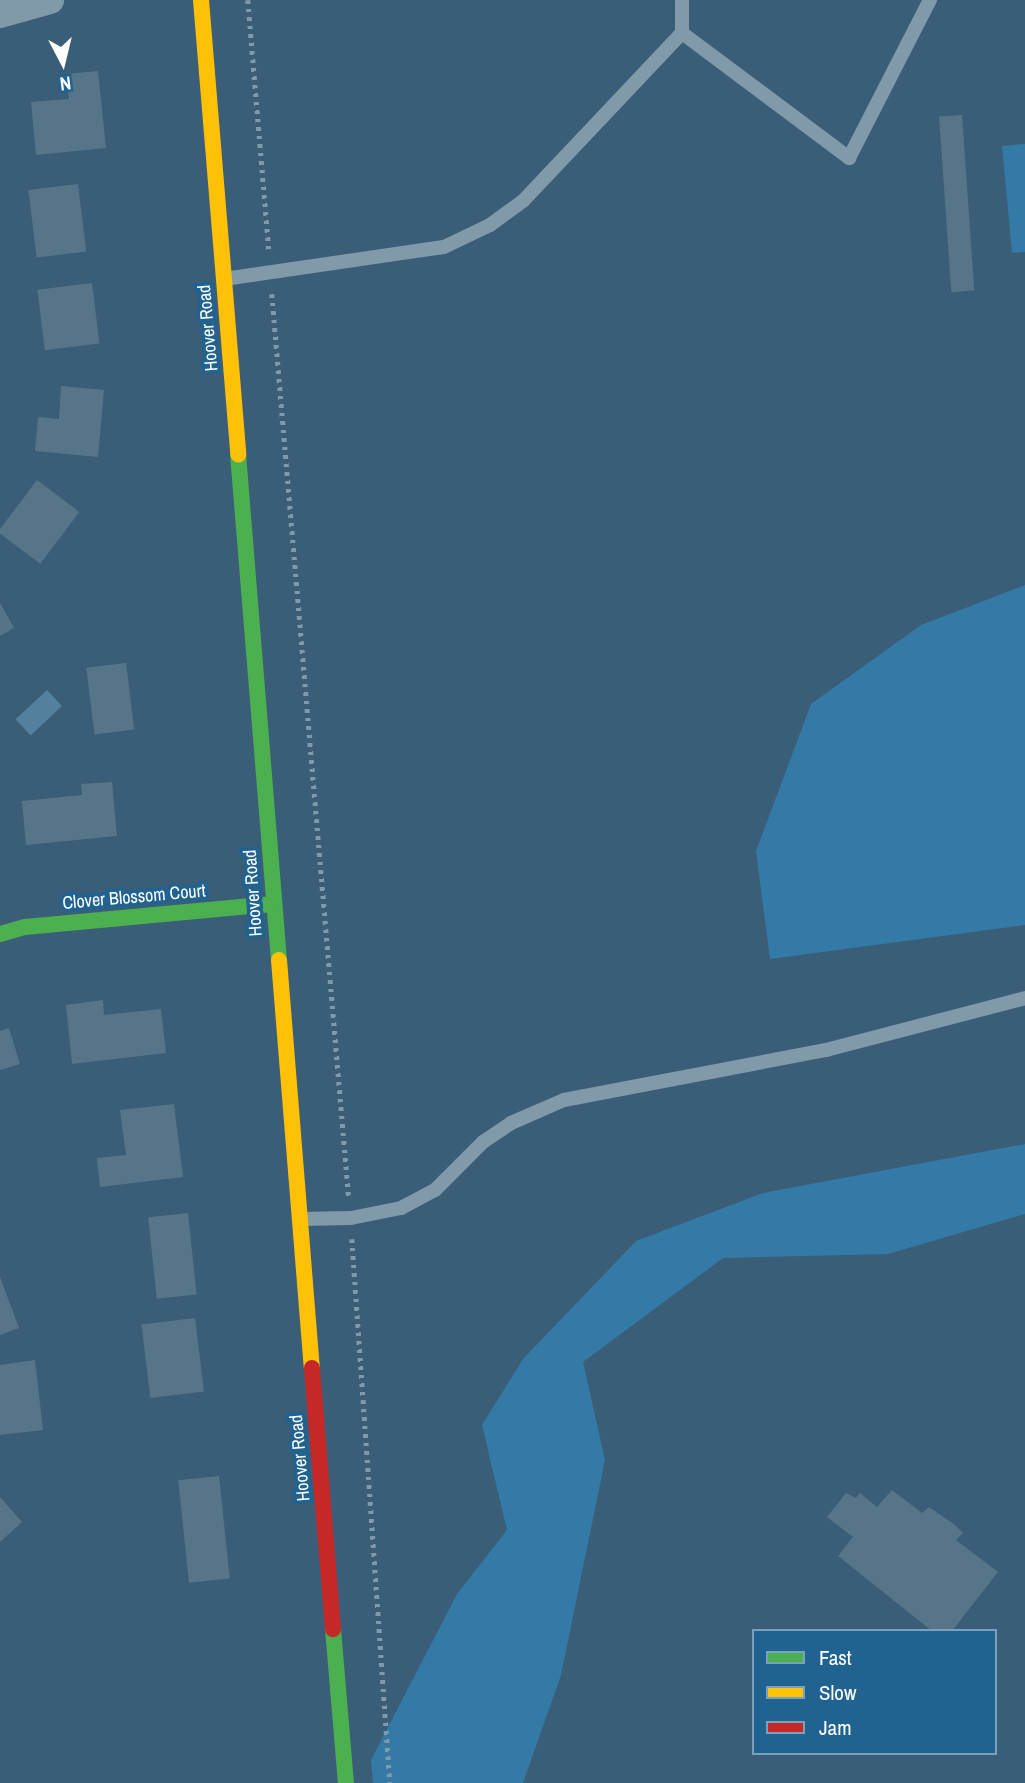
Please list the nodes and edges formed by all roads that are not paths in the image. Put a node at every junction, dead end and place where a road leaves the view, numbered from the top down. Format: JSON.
{"nodes":[{"id":1,"x":50,"y":0,"type":"edge"},
{"id":2,"x":201,"y":0,"type":"edge"},
{"id":3,"x":682,"y":0,"type":"edge"},
{"id":4,"x":930,"y":0,"type":"edge"},
{"id":5,"x":0,"y":14,"type":"edge"},
{"id":6,"x":682,"y":33,"type":"junction"},
{"id":7,"x":223,"y":279,"type":"junction"},
{"id":8,"x":273,"y":904,"type":"junction"},
{"id":9,"x":0,"y":934,"type":"edge"},
{"id":10,"x":1025,"y":998,"type":"edge"},
{"id":11,"x":299,"y":1219,"type":"junction"},
{"id":12,"x":346,"y":1783,"type":"edge"}],
"edges":[{"from":1,"to":5,"type":"street"},
{"from":2,"to":7,"type":"main road","name":"Hoover Road"},
{"from":3,"to":6,"type":"lane"},
{"from":4,"to":6,"type":"lane"},
{"from":6,"to":7,"type":"lane"},
{"from":7,"to":8,"type":"main road","name":"Hoover Road"},
{"from":8,"to":9,"type":"main road","name":"Clover Blossom Court"},
{"from":8,"to":11,"type":"main road","name":"Hoover Road"},
{"from":10,"to":11,"type":"lane"},
{"from":11,"to":12,"type":"main road","name":"Hoover Road"}]}
